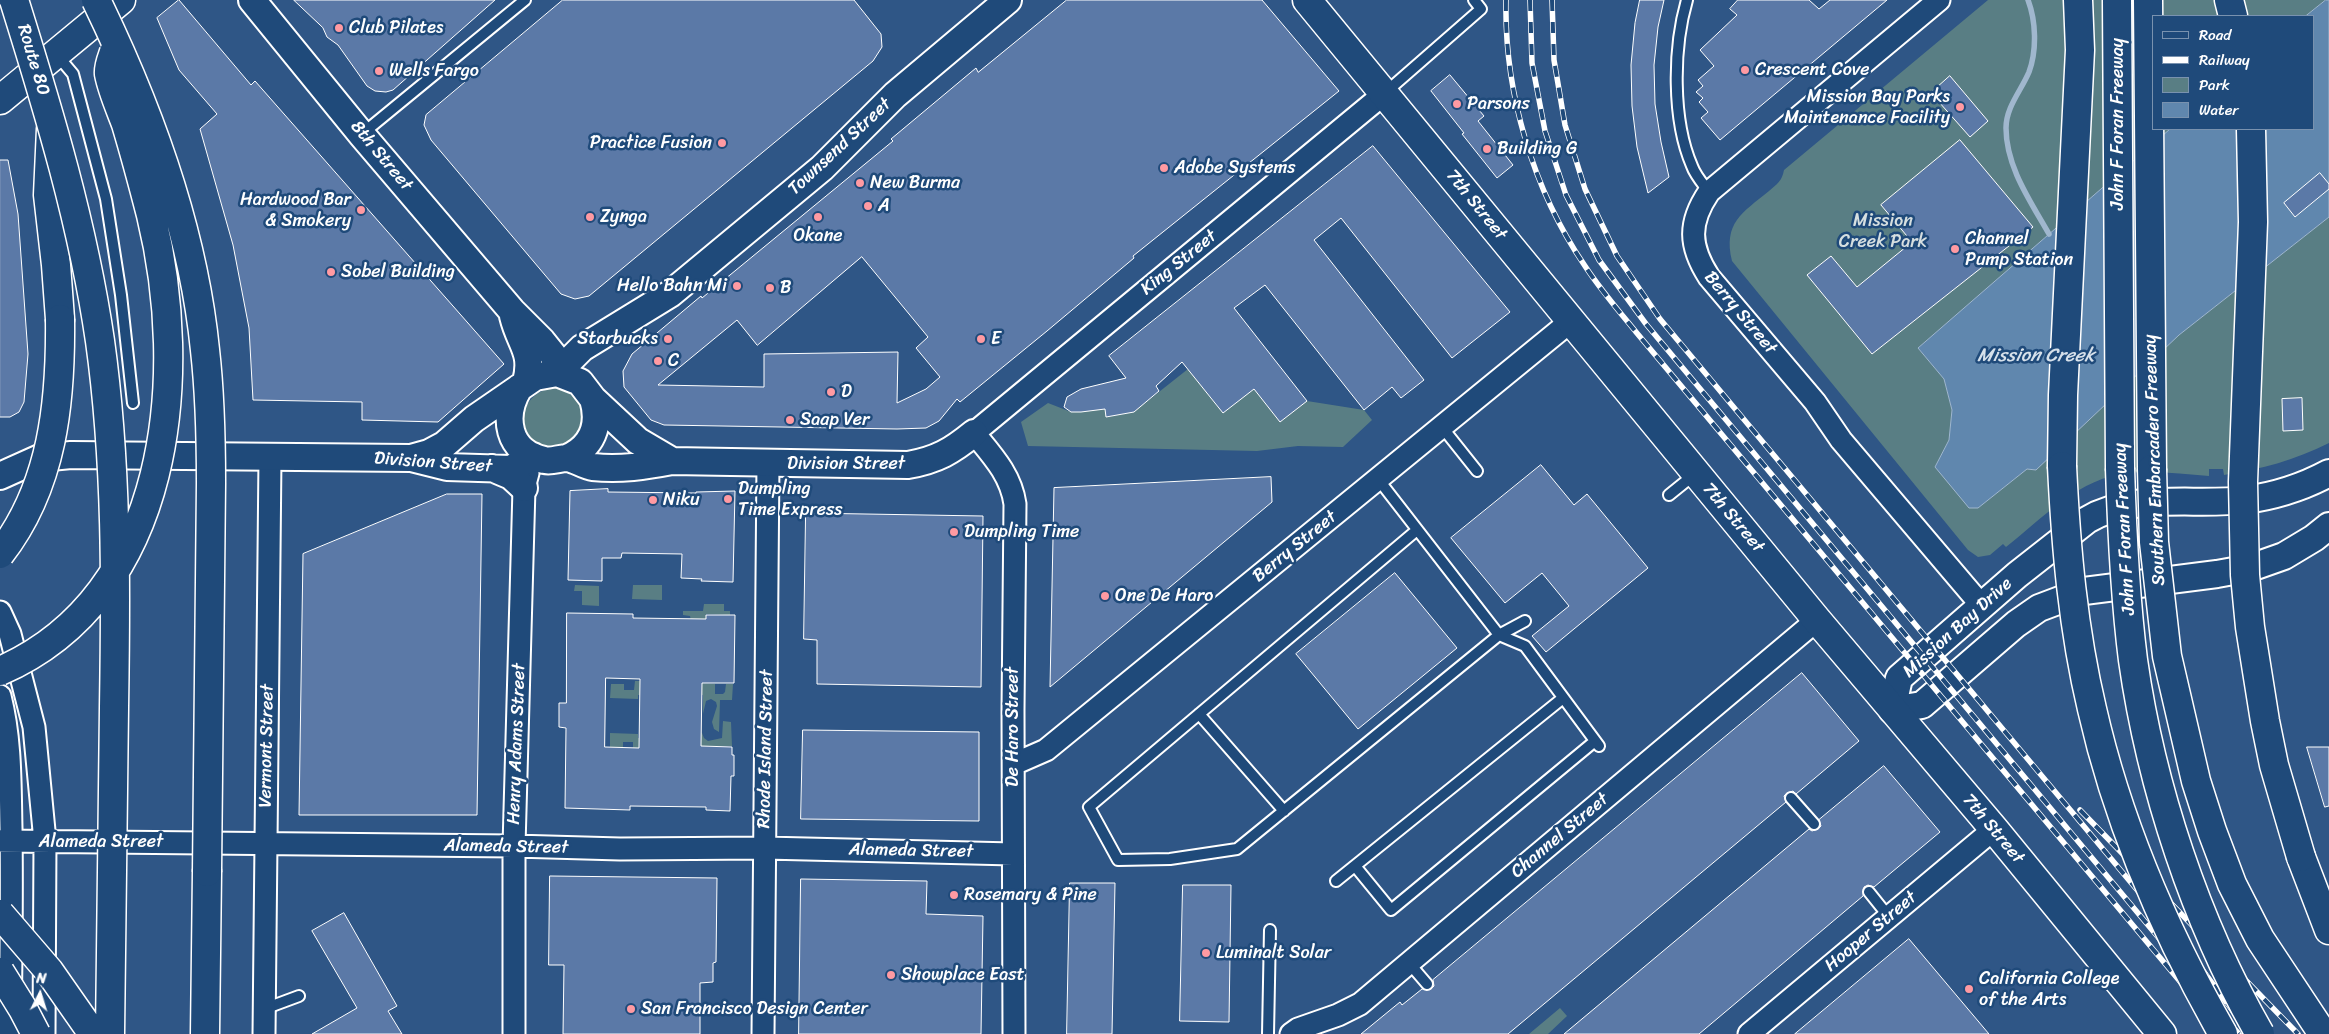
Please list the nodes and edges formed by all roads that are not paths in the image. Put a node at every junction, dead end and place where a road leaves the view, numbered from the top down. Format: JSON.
{"nodes":[{"id":1,"x":14,"y":0,"type":"edge"},
{"id":2,"x":96,"y":0,"type":"edge"},
{"id":3,"x":121,"y":0,"type":"edge"},
{"id":4,"x":252,"y":0,"type":"edge"},
{"id":5,"x":525,"y":0,"type":"edge"},
{"id":6,"x":1008,"y":0,"type":"edge"},
{"id":7,"x":1307,"y":0,"type":"edge"},
{"id":8,"x":1474,"y":0,"type":"edge"},
{"id":9,"x":1687,"y":0,"type":"edge"},
{"id":10,"x":1938,"y":0,"type":"edge"},
{"id":11,"x":2078,"y":0,"type":"edge"},
{"id":12,"x":2117,"y":0,"type":"edge"},
{"id":13,"x":2148,"y":0,"type":"edge"},
{"id":14,"x":2229,"y":0,"type":"edge"},
{"id":15,"x":2233,"y":15,"type":"edge"},
{"id":16,"x":117,"y":43,"type":"junction"},
{"id":17,"x":56,"y":54,"type":"junction"},
{"id":18,"x":1385,"y":93,"type":"junction"},
{"id":19,"x":0,"y":100,"type":"edge"},
{"id":20,"x":52,"y":120,"type":"junction"},
{"id":21,"x":2251,"y":130,"type":"edge"},
{"id":22,"x":362,"y":135,"type":"junction"},
{"id":23,"x":1709,"y":192,"type":"junction"},
{"id":24,"x":670,"y":294,"type":"junction"},
{"id":25,"x":512,"y":311,"type":"junction"},
{"id":26,"x":1571,"y":321,"type":"junction"},
{"id":27,"x":542,"y":341,"type":"junction"},
{"id":28,"x":582,"y":348,"type":"junction"},
{"id":29,"x":523,"y":385,"type":"junction"},
{"id":30,"x":577,"y":385,"type":"junction"},
{"id":31,"x":133,"y":402,"type":"dead end"},
{"id":32,"x":1442,"y":427,"type":"junction"},
{"id":33,"x":974,"y":433,"type":"junction"},
{"id":34,"x":534,"y":456,"type":"junction"},
{"id":35,"x":270,"y":458,"type":"junction"},
{"id":36,"x":411,"y":458,"type":"junction"},
{"id":37,"x":567,"y":458,"type":"junction"},
{"id":38,"x":672,"y":461,"type":"junction"},
{"id":39,"x":768,"y":463,"type":"junction"},
{"id":40,"x":492,"y":468,"type":"junction"},
{"id":41,"x":1477,"y":471,"type":"dead end"},
{"id":42,"x":1696,"y":473,"type":"junction"},
{"id":43,"x":2329,"y":473,"type":"edge"},
{"id":44,"x":0,"y":476,"type":"edge"},
{"id":45,"x":1378,"y":479,"type":"junction"},
{"id":46,"x":524,"y":488,"type":"junction"},
{"id":47,"x":1668,"y":495,"type":"dead end"},
{"id":48,"x":2329,"y":526,"type":"edge"},
{"id":49,"x":1416,"y":530,"type":"junction"},
{"id":50,"x":0,"y":554,"type":"edge"},
{"id":51,"x":1982,"y":606,"type":"junction"},
{"id":52,"x":0,"y":612,"type":"edge"},
{"id":53,"x":1817,"y":620,"type":"junction"},
{"id":54,"x":1525,"y":621,"type":"dead end"},
{"id":55,"x":1498,"y":635,"type":"junction"},
{"id":56,"x":0,"y":671,"type":"edge"},
{"id":57,"x":1563,"y":698,"type":"junction"},
{"id":58,"x":1,"y":707,"type":"edge"},
{"id":59,"x":1892,"y":710,"type":"junction"},
{"id":60,"x":1199,"y":714,"type":"junction"},
{"id":61,"x":1014,"y":764,"type":"junction"},
{"id":62,"x":1791,"y":798,"type":"dead end"},
{"id":63,"x":1284,"y":811,"type":"junction"},
{"id":64,"x":1814,"y":824,"type":"dead end"},
{"id":65,"x":1994,"y":829,"type":"junction"},
{"id":66,"x":6,"y":841,"type":"edge"},
{"id":67,"x":45,"y":841,"type":"junction"},
{"id":68,"x":266,"y":844,"type":"junction"},
{"id":69,"x":514,"y":846,"type":"junction"},
{"id":70,"x":765,"y":848,"type":"junction"},
{"id":71,"x":1013,"y":854,"type":"junction"},
{"id":72,"x":1356,"y":866,"type":"junction"},
{"id":73,"x":1336,"y":882,"type":"dead end"},
{"id":74,"x":1868,"y":892,"type":"dead end"},
{"id":75,"x":0,"y":914,"type":"edge"},
{"id":76,"x":1889,"y":917,"type":"junction"},
{"id":77,"x":1270,"y":930,"type":"dead end"},
{"id":78,"x":2329,"y":930,"type":"edge"},
{"id":79,"x":1409,"y":963,"type":"junction"},
{"id":80,"x":0,"y":972,"type":"edge"},
{"id":81,"x":1427,"y":984,"type":"dead end"},
{"id":82,"x":299,"y":996,"type":"dead end"},
{"id":83,"x":0,"y":1002,"type":"edge"},
{"id":84,"x":264,"y":1009,"type":"junction"},
{"id":85,"x":10,"y":1034,"type":"edge"},
{"id":86,"x":20,"y":1034,"type":"edge"},
{"id":87,"x":36,"y":1034,"type":"edge"},
{"id":88,"x":44,"y":1034,"type":"edge"},
{"id":89,"x":93,"y":1034,"type":"edge"},
{"id":90,"x":110,"y":1034,"type":"edge"},
{"id":91,"x":205,"y":1034,"type":"edge"},
{"id":92,"x":264,"y":1034,"type":"edge"},
{"id":93,"x":514,"y":1034,"type":"edge"},
{"id":94,"x":763,"y":1034,"type":"edge"},
{"id":95,"x":1014,"y":1034,"type":"edge"},
{"id":96,"x":1268,"y":1034,"type":"edge"},
{"id":97,"x":1292,"y":1034,"type":"edge"},
{"id":98,"x":1748,"y":1034,"type":"edge"},
{"id":99,"x":2162,"y":1034,"type":"edge"},
{"id":100,"x":2223,"y":1034,"type":"edge"},
{"id":101,"x":2260,"y":1034,"type":"edge"},
{"id":102,"x":2323,"y":1034,"type":"edge"}],
"edges":[{"from":1,"to":20,"type":"main road","name":"Route 80","bridge":true},
{"from":2,"to":16,"type":"main road","bridge":true},
{"from":3,"to":17,"type":"main road"},
{"from":4,"to":22,"type":"street","name":"8th Street"},
{"from":5,"to":22,"type":"lane"},
{"from":6,"to":24,"type":"street","name":"Townsend Street"},
{"from":7,"to":18,"type":"main road","name":"7th Street"},
{"from":8,"to":18,"type":"lane"},
{"from":9,"to":23,"type":"lane"},
{"from":10,"to":23,"type":"street","name":"Berry Street"},
{"from":11,"to":100,"type":"main road","bridge":true},
{"from":12,"to":101,"type":"main road","name":"John F Foran Freeway","bridge":true},
{"from":13,"to":102,"type":"main road","name":"Southern Embarcadero Freeway","bridge":true},
{"from":14,"to":15,"type":"main road"},
{"from":16,"to":56,"type":"main road","bridge":true},
{"from":16,"to":91,"type":"main road","bridge":true},
{"from":17,"to":19,"type":"main road"},
{"from":17,"to":31,"type":"lane"},
{"from":18,"to":26,"type":"main road","name":"7th Street"},
{"from":18,"to":33,"type":"street","name":"King Street"},
{"from":20,"to":50,"type":"main road","bridge":true},
{"from":20,"to":90,"type":"main road","name":"Route 80","bridge":true},
{"from":21,"to":78,"type":"main road","bridge":true},
{"from":22,"to":25,"type":"street","name":"8th Street"},
{"from":23,"to":51,"type":"street","name":"Berry Street"},
{"from":24,"to":28,"type":"street","name":"Townsend Street"},
{"from":24,"to":30,"type":"street","name":"Townsend Street"},
{"from":25,"to":27,"type":"street","name":"8th Street"},
{"from":25,"to":29,"type":"street","name":"8th Street"},
{"from":26,"to":32,"type":"street","name":"Berry Street"},
{"from":26,"to":42,"type":"main road","name":"7th Street"},
{"from":27,"to":28,"type":"street"},
{"from":27,"to":30,"type":"street","name":"8th Street"},
{"from":28,"to":30,"type":"street","name":"Townsend Street"},
{"from":29,"to":30,"type":"street"},
{"from":29,"to":34,"type":"street"},
{"from":29,"to":36,"type":"street"},
{"from":30,"to":37,"type":"street"},
{"from":30,"to":38,"type":"street","name":"8th Street"},
{"from":32,"to":41,"type":"lane"},
{"from":32,"to":45,"type":"street","name":"Berry Street"},
{"from":33,"to":39,"type":"street","name":"Division Street"},
{"from":33,"to":61,"type":"street","name":"De Haro Street"},
{"from":34,"to":37,"type":"street","name":"Division Street"},
{"from":34,"to":40,"type":"street","name":"Division Street"},
{"from":34,"to":46,"type":"street","name":"Henry Adams Street"},
{"from":35,"to":36,"type":"street","name":"Division Street"},
{"from":35,"to":44,"type":"street","name":"Division Street"},
{"from":35,"to":68,"type":"street","name":"Vermont Street"},
{"from":36,"to":40,"type":"street","name":"Division Street"},
{"from":37,"to":38,"type":"street","name":"Division Street"},
{"from":38,"to":39,"type":"street","name":"Division Street"},
{"from":39,"to":70,"type":"street","name":"Rhode Island Street"},
{"from":40,"to":46,"type":"street"},
{"from":42,"to":47,"type":"lane"},
{"from":42,"to":53,"type":"main road","name":"7th Street"},
{"from":43,"to":51,"type":"street","name":"Mission Bay Drive"},
{"from":45,"to":49,"type":"lane"},
{"from":45,"to":61,"type":"street","name":"Berry Street"},
{"from":46,"to":69,"type":"street","name":"Henry Adams Street"},
{"from":48,"to":59,"type":"street","name":"Mission Bay Drive"},
{"from":49,"to":55,"type":"lane"},
{"from":49,"to":60,"type":"lane"},
{"from":51,"to":59,"type":"street","name":"Mission Bay Drive"},
{"from":52,"to":67,"type":"street"},
{"from":53,"to":59,"type":"main road","name":"7th Street"},
{"from":53,"to":79,"type":"street","name":"Channel Street"},
{"from":54,"to":55,"type":"lane"},
{"from":55,"to":57,"type":"lane"},
{"from":55,"to":63,"type":"lane"},
{"from":57,"to":72,"type":"lane"},
{"from":57,"to":72,"type":"lane"},
{"from":58,"to":66,"type":"street"},
{"from":59,"to":65,"type":"main road","name":"7th Street"},
{"from":60,"to":63,"type":"lane"},
{"from":60,"to":63,"type":"lane"},
{"from":61,"to":71,"type":"street","name":"De Haro Street"},
{"from":62,"to":64,"type":"lane"},
{"from":65,"to":76,"type":"street","name":"Hooper Street"},
{"from":65,"to":99,"type":"main road","name":"7th Street"},
{"from":66,"to":67,"type":"street","name":"Alameda Street"},
{"from":66,"to":85,"type":"street"},
{"from":67,"to":68,"type":"street","name":"Alameda Street"},
{"from":67,"to":88,"type":"street"},
{"from":68,"to":69,"type":"street","name":"Alameda Street"},
{"from":68,"to":84,"type":"street","name":"Vermont Street"},
{"from":69,"to":70,"type":"street","name":"Alameda Street"},
{"from":69,"to":93,"type":"street","name":"Henry Adams Street"},
{"from":70,"to":71,"type":"street","name":"Alameda Street"},
{"from":70,"to":94,"type":"street","name":"Rhode Island Street"},
{"from":71,"to":95,"type":"street","name":"De Haro Street"},
{"from":72,"to":73,"type":"lane"},
{"from":74,"to":76,"type":"lane"},
{"from":75,"to":89,"type":"main road","bridge":true},
{"from":76,"to":98,"type":"street","name":"Hooper Street"},
{"from":77,"to":96,"type":"lane"},
{"from":79,"to":81,"type":"lane"},
{"from":79,"to":97,"type":"street","name":"Channel Street"},
{"from":80,"to":87,"type":"main road","bridge":true},
{"from":82,"to":84,"type":"lane"},
{"from":83,"to":86,"type":"main road"},
{"from":84,"to":92,"type":"street","name":"Vermont Street"}]}
